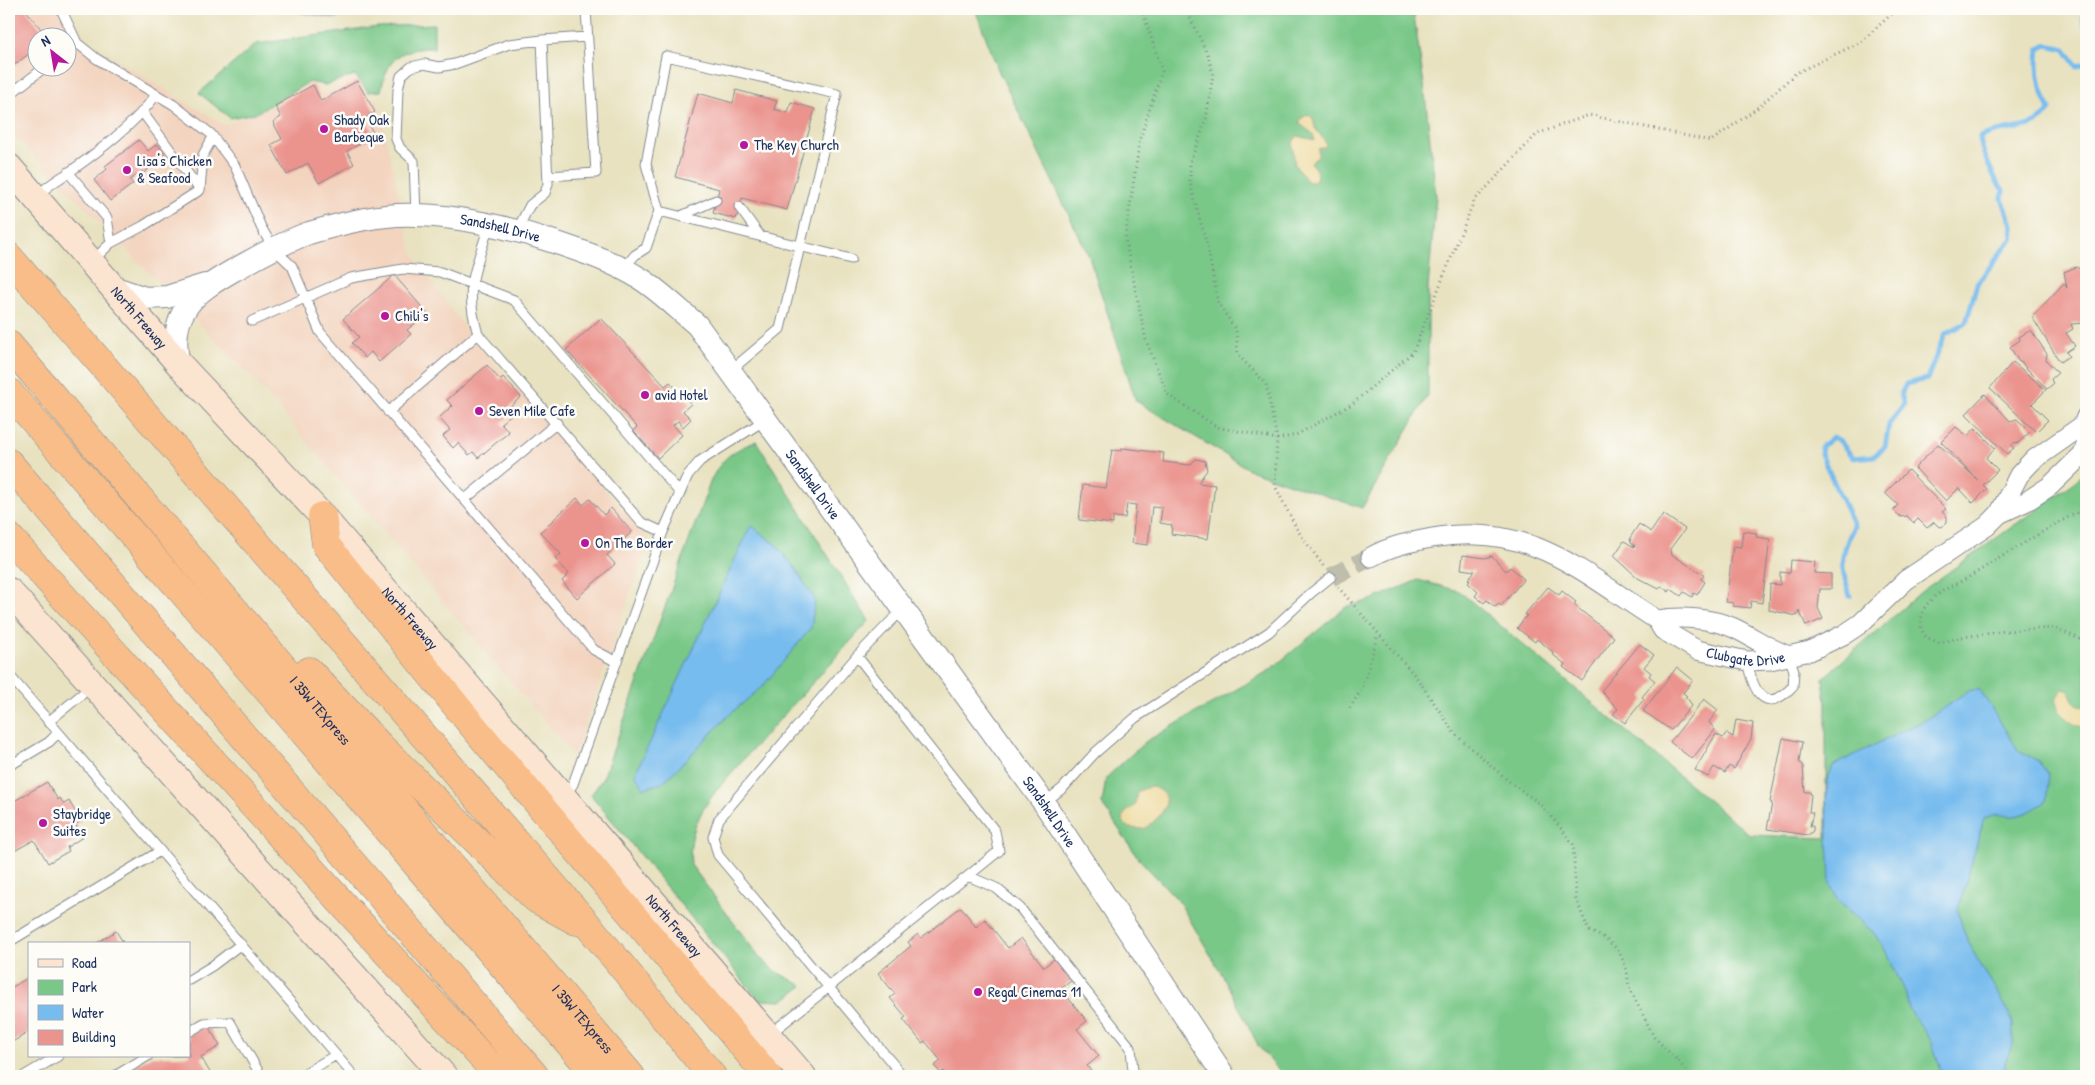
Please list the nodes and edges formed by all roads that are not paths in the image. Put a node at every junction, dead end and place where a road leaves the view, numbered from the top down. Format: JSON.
{"nodes":[{"id":1,"x":61,"y":9,"type":"edge"},
{"id":2,"x":586,"y":9,"type":"edge"},
{"id":3,"x":70,"y":28,"type":"edge"},
{"id":4,"x":587,"y":36,"type":"junction"},
{"id":5,"x":542,"y":40,"type":"junction"},
{"id":6,"x":78,"y":44,"type":"edge"},
{"id":7,"x":31,"y":78,"type":"edge"},
{"id":8,"x":9,"y":95,"type":"edge"},
{"id":9,"x":156,"y":96,"type":"junction"},
{"id":10,"x":143,"y":113,"type":"junction"},
{"id":11,"x":213,"y":137,"type":"junction"},
{"id":12,"x":9,"y":167,"type":"edge"},
{"id":13,"x":68,"y":172,"type":"junction"},
{"id":14,"x":548,"y":176,"type":"junction"},
{"id":15,"x":200,"y":190,"type":"junction"},
{"id":16,"x":35,"y":198,"type":"junction"},
{"id":17,"x":716,"y":200,"type":"dead end"},
{"id":18,"x":739,"y":207,"type":"dead end"},
{"id":19,"x":660,"y":211,"type":"junction"},
{"id":20,"x":416,"y":215,"type":"junction"},
{"id":21,"x":681,"y":216,"type":"junction"},
{"id":22,"x":489,"y":226,"type":"junction"},
{"id":23,"x":517,"y":230,"type":"junction"},
{"id":24,"x":760,"y":236,"type":"junction"},
{"id":25,"x":111,"y":243,"type":"junction"},
{"id":26,"x":800,"y":246,"type":"junction"},
{"id":27,"x":273,"y":248,"type":"junction"},
{"id":28,"x":9,"y":257,"type":"edge"},
{"id":29,"x":851,"y":259,"type":"dead end"},
{"id":30,"x":92,"y":262,"type":"junction"},
{"id":31,"x":622,"y":270,"type":"junction"},
{"id":32,"x":213,"y":282,"type":"junction"},
{"id":33,"x":470,"y":283,"type":"junction"},
{"id":34,"x":115,"y":288,"type":"junction"},
{"id":35,"x":305,"y":298,"type":"junction"},
{"id":36,"x":252,"y":322,"type":"dead end"},
{"id":37,"x":478,"y":334,"type":"junction"},
{"id":38,"x":9,"y":345,"type":"edge"},
{"id":39,"x":179,"y":364,"type":"junction"},
{"id":40,"x":729,"y":371,"type":"junction"},
{"id":41,"x":9,"y":392,"type":"edge"},
{"id":42,"x":388,"y":412,"type":"junction"},
{"id":43,"x":765,"y":420,"type":"junction"},
{"id":44,"x":557,"y":423,"type":"junction"},
{"id":45,"x":2085,"y":425,"type":"edge"},
{"id":46,"x":2086,"y":445,"type":"edge"},
{"id":47,"x":9,"y":463,"type":"edge"},
{"id":48,"x":115,"y":467,"type":"junction"},
{"id":49,"x":680,"y":494,"type":"junction"},
{"id":50,"x":464,"y":500,"type":"junction"},
{"id":51,"x":1998,"y":514,"type":"junction"},
{"id":52,"x":322,"y":516,"type":"junction"},
{"id":53,"x":663,"y":532,"type":"junction"},
{"id":54,"x":9,"y":537,"type":"edge"},
{"id":55,"x":1371,"y":557,"type":"tunnel mouth"},
{"id":56,"x":1331,"y":577,"type":"tunnel mouth"},
{"id":57,"x":9,"y":591,"type":"edge"},
{"id":58,"x":902,"y":610,"type":"junction"},
{"id":59,"x":1656,"y":620,"type":"junction"},
{"id":60,"x":856,"y":656,"type":"junction"},
{"id":61,"x":1789,"y":656,"type":"junction"},
{"id":62,"x":1747,"y":661,"type":"junction"},
{"id":63,"x":618,"y":662,"type":"junction"},
{"id":64,"x":9,"y":675,"type":"edge"},
{"id":65,"x":92,"y":686,"type":"junction"},
{"id":66,"x":48,"y":722,"type":"junction"},
{"id":67,"x":58,"y":733,"type":"junction"},
{"id":68,"x":9,"y":766,"type":"edge"},
{"id":69,"x":563,"y":799,"type":"junction"},
{"id":70,"x":1044,"y":803,"type":"junction"},
{"id":71,"x":160,"y":851,"type":"junction"},
{"id":72,"x":968,"y":876,"type":"junction"},
{"id":73,"x":592,"y":930,"type":"junction"},
{"id":74,"x":9,"y":942,"type":"edge"},
{"id":75,"x":241,"y":944,"type":"junction"},
{"id":76,"x":190,"y":979,"type":"edge"},
{"id":77,"x":828,"y":987,"type":"junction"},
{"id":78,"x":190,"y":1031,"type":"edge"},
{"id":79,"x":769,"y":1035,"type":"junction"},
{"id":80,"x":336,"y":1055,"type":"junction"},
{"id":81,"x":55,"y":1058,"type":"edge"},
{"id":82,"x":145,"y":1058,"type":"edge"},
{"id":83,"x":24,"y":1076,"type":"edge"},
{"id":84,"x":115,"y":1076,"type":"edge"},
{"id":85,"x":261,"y":1076,"type":"edge"},
{"id":86,"x":300,"y":1076,"type":"edge"},
{"id":87,"x":354,"y":1076,"type":"edge"},
{"id":88,"x":444,"y":1076,"type":"edge"},
{"id":89,"x":499,"y":1076,"type":"edge"},
{"id":90,"x":535,"y":1076,"type":"edge"},
{"id":91,"x":597,"y":1076,"type":"edge"},
{"id":92,"x":631,"y":1076,"type":"edge"},
{"id":93,"x":712,"y":1076,"type":"edge"},
{"id":94,"x":768,"y":1076,"type":"edge"},
{"id":95,"x":804,"y":1076,"type":"edge"},
{"id":96,"x":903,"y":1076,"type":"edge"},
{"id":97,"x":1131,"y":1076,"type":"edge"},
{"id":98,"x":1224,"y":1076,"type":"edge"}],
"edges":[{"from":1,"to":3,"type":"lane"},
{"from":2,"to":4,"type":"lane"},
{"from":4,"to":5,"type":"lane"},
{"from":4,"to":14,"type":"lane"},
{"from":5,"to":14,"type":"lane"},
{"from":5,"to":20,"type":"lane"},
{"from":6,"to":9,"type":"lane"},
{"from":7,"to":8,"type":"lane"},
{"from":9,"to":10,"type":"lane"},
{"from":9,"to":11,"type":"lane"},
{"from":10,"to":13,"type":"lane"},
{"from":10,"to":15,"type":"lane"},
{"from":11,"to":15,"type":"lane"},
{"from":11,"to":27,"type":"lane"},
{"from":12,"to":16,"type":"main road","name":"North Freeway"},
{"from":13,"to":16,"type":"lane"},
{"from":13,"to":25,"type":"lane"},
{"from":14,"to":23,"type":"lane"},
{"from":15,"to":25,"type":"lane"},
{"from":16,"to":30,"type":"main road","name":"North Freeway"},
{"from":17,"to":21,"type":"lane"},
{"from":18,"to":24,"type":"lane"},
{"from":19,"to":21,"type":"lane"},
{"from":19,"to":26,"type":"lane"},
{"from":19,"to":31,"type":"lane"},
{"from":20,"to":22,"type":"street","name":"Sandshell Drive"},
{"from":20,"to":27,"type":"street","name":"Sandshell Drive"},
{"from":21,"to":24,"type":"lane"},
{"from":22,"to":23,"type":"street","name":"Sandshell Drive"},
{"from":22,"to":33,"type":"lane"},
{"from":23,"to":31,"type":"street","name":"Sandshell Drive"},
{"from":24,"to":26,"type":"lane"},
{"from":25,"to":30,"type":"lane"},
{"from":26,"to":29,"type":"lane"},
{"from":26,"to":40,"type":"lane"},
{"from":27,"to":32,"type":"street","name":"Sandshell Drive"},
{"from":27,"to":35,"type":"lane"},
{"from":28,"to":73,"type":"highway"},
{"from":30,"to":34,"type":"main road","name":"North Freeway"},
{"from":31,"to":40,"type":"street","name":"Sandshell Drive"},
{"from":32,"to":34,"type":"street","name":"Sandshell Drive"},
{"from":32,"to":39,"type":"street","name":"Sandshell Drive"},
{"from":33,"to":35,"type":"lane"},
{"from":33,"to":37,"type":"lane"},
{"from":33,"to":49,"type":"lane"},
{"from":34,"to":39,"type":"main road","name":"North Freeway"},
{"from":35,"to":36,"type":"lane"},
{"from":35,"to":42,"type":"lane"},
{"from":37,"to":42,"type":"lane"},
{"from":37,"to":44,"type":"lane"},
{"from":38,"to":48,"type":"highway","name":"I 35W TEXpress"},
{"from":39,"to":52,"type":"main road","name":"North Freeway"},
{"from":40,"to":43,"type":"street","name":"Sandshell Drive"},
{"from":41,"to":91,"type":"highway","name":"I 35W TEXpress"},
{"from":42,"to":50,"type":"lane"},
{"from":43,"to":49,"type":"lane"},
{"from":43,"to":58,"type":"street","name":"Sandshell Drive"},
{"from":44,"to":50,"type":"lane"},
{"from":44,"to":53,"type":"lane"},
{"from":45,"to":51,"type":"street"},
{"from":46,"to":51,"type":"street","name":"Clubgate Drive"},
{"from":47,"to":90,"type":"highway"},
{"from":48,"to":73,"type":"highway"},
{"from":48,"to":92,"type":"highway","name":"I 35W TEXpress"},
{"from":49,"to":53,"type":"lane"},
{"from":50,"to":63,"type":"lane"},
{"from":51,"to":61,"type":"street","name":"Clubgate Drive"},
{"from":52,"to":69,"type":"main road","name":"North Freeway"},
{"from":52,"to":94,"type":"highway"},
{"from":53,"to":63,"type":"lane"},
{"from":54,"to":89,"type":"highway"},
{"from":55,"to":59,"type":"street","name":"Clubgate Drive"},
{"from":56,"to":70,"type":"lane"},
{"from":57,"to":65,"type":"main road"},
{"from":58,"to":60,"type":"lane"},
{"from":58,"to":70,"type":"street","name":"Sandshell Drive"},
{"from":59,"to":61,"type":"street"},
{"from":59,"to":62,"type":"street","name":"Clubgate Drive"},
{"from":60,"to":72,"type":"lane"},
{"from":60,"to":77,"type":"lane"},
{"from":61,"to":62,"type":"street","name":"Clubgate Drive"},
{"from":61,"to":62,"type":"lane"},
{"from":63,"to":69,"type":"lane"},
{"from":64,"to":66,"type":"lane"},
{"from":65,"to":66,"type":"lane"},
{"from":65,"to":88,"type":"main road"},
{"from":66,"to":67,"type":"lane"},
{"from":67,"to":68,"type":"lane"},
{"from":67,"to":71,"type":"lane"},
{"from":69,"to":79,"type":"main road","name":"North Freeway"},
{"from":70,"to":98,"type":"street","name":"Sandshell Drive"},
{"from":71,"to":74,"type":"lane"},
{"from":71,"to":75,"type":"lane"},
{"from":72,"to":77,"type":"lane"},
{"from":72,"to":97,"type":"lane"},
{"from":73,"to":93,"type":"highway"},
{"from":75,"to":76,"type":"lane"},
{"from":75,"to":80,"type":"lane"},
{"from":77,"to":79,"type":"lane"},
{"from":77,"to":96,"type":"lane"},
{"from":78,"to":85,"type":"lane"},
{"from":79,"to":95,"type":"main road","name":"North Freeway"},
{"from":80,"to":86,"type":"lane"},
{"from":80,"to":87,"type":"lane"},
{"from":81,"to":83,"type":"lane"},
{"from":82,"to":84,"type":"lane"}]}
